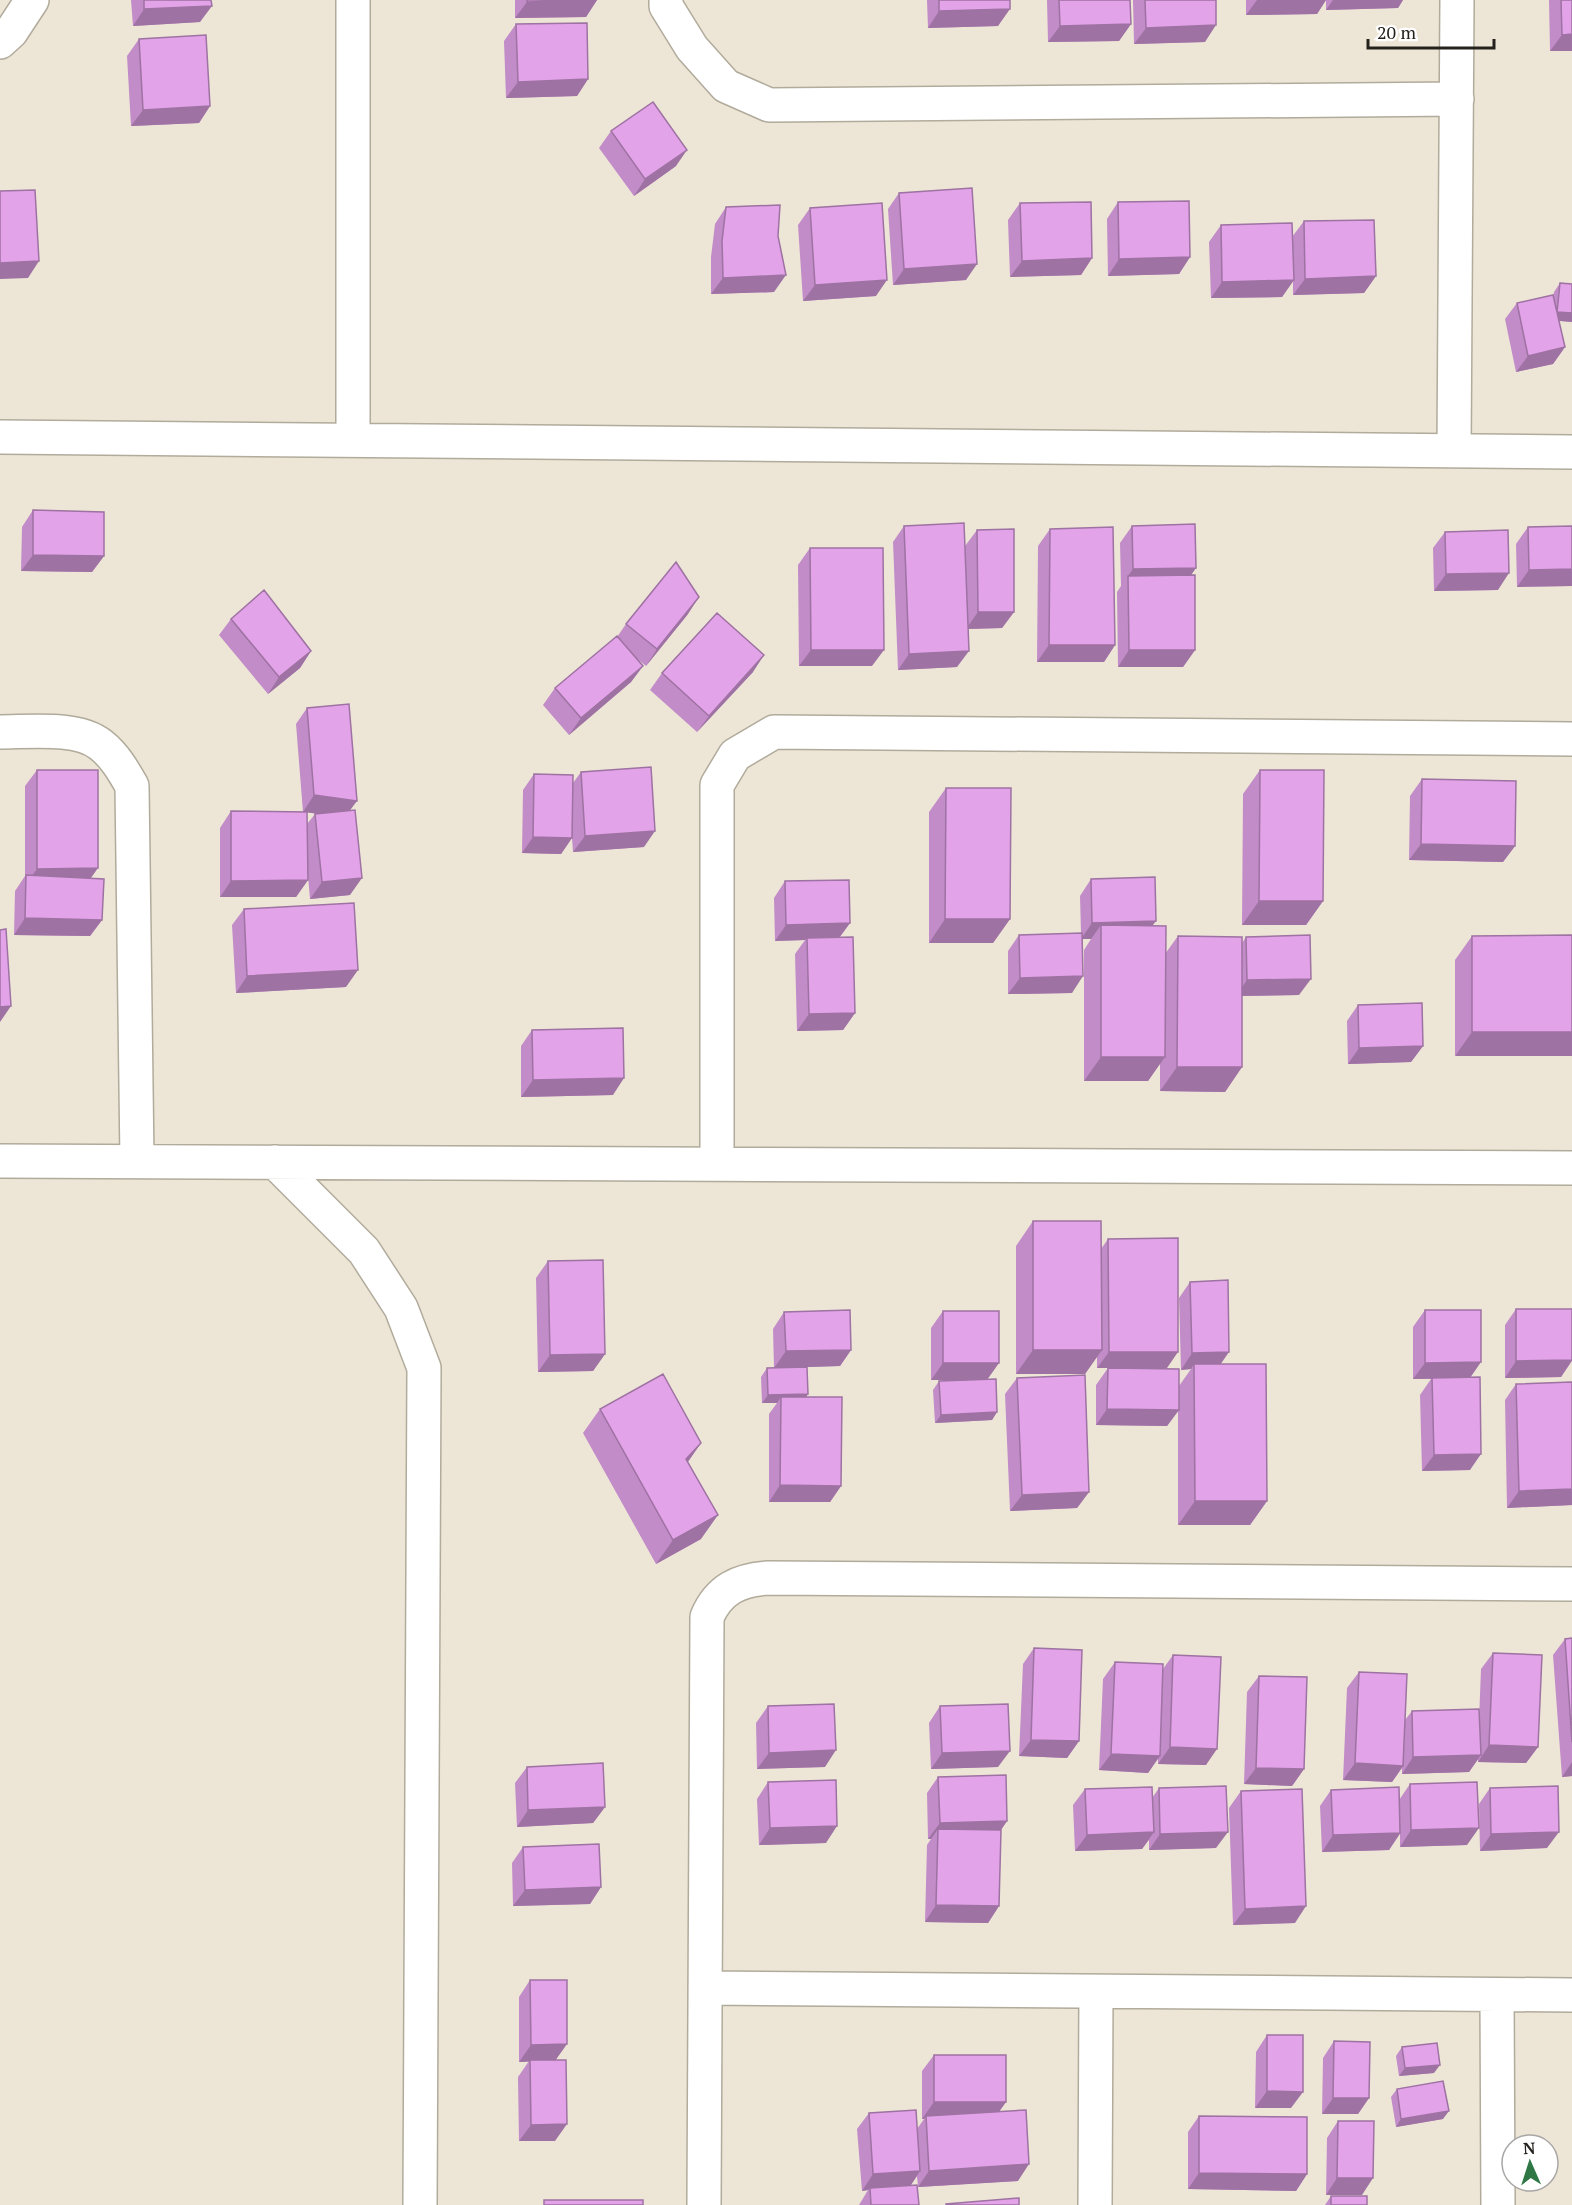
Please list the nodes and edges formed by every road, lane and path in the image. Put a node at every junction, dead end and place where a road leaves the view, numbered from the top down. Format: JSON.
{"nodes":[{"id":1,"x":32,"y":0,"type":"edge"},
{"id":2,"x":353,"y":0,"type":"edge"},
{"id":3,"x":666,"y":0,"type":"edge"},
{"id":4,"x":1457,"y":0,"type":"edge"},
{"id":5,"x":0,"y":42,"type":"edge"},
{"id":6,"x":1457,"y":99,"type":"junction"},
{"id":7,"x":0,"y":437,"type":"edge"},
{"id":8,"x":353,"y":439,"type":"junction"},
{"id":9,"x":1454,"y":451,"type":"junction"},
{"id":10,"x":1572,"y":452,"type":"edge"},
{"id":11,"x":0,"y":732,"type":"edge"},
{"id":12,"x":1572,"y":739,"type":"edge"},
{"id":13,"x":0,"y":1161,"type":"edge"},
{"id":14,"x":137,"y":1161,"type":"junction"},
{"id":15,"x":275,"y":1162,"type":"junction"},
{"id":16,"x":717,"y":1163,"type":"junction"},
{"id":17,"x":1572,"y":1168,"type":"edge"},
{"id":18,"x":1572,"y":1584,"type":"edge"},
{"id":19,"x":707,"y":1988,"type":"junction"},
{"id":20,"x":1096,"y":1993,"type":"junction"},
{"id":21,"x":1497,"y":1995,"type":"junction"},
{"id":22,"x":1572,"y":1995,"type":"edge"},
{"id":23,"x":420,"y":2205,"type":"edge"},
{"id":24,"x":704,"y":2205,"type":"edge"},
{"id":25,"x":1095,"y":2205,"type":"edge"},
{"id":26,"x":1498,"y":2205,"type":"edge"}],
"edges":[{"from":1,"to":5,"type":"street"},
{"from":2,"to":8,"type":"street"},
{"from":3,"to":6,"type":"street"},
{"from":4,"to":6,"type":"street"},
{"from":6,"to":9,"type":"street"},
{"from":7,"to":8,"type":"street"},
{"from":8,"to":9,"type":"street"},
{"from":9,"to":10,"type":"street"},
{"from":11,"to":14,"type":"street"},
{"from":12,"to":16,"type":"street"},
{"from":13,"to":14,"type":"street"},
{"from":14,"to":15,"type":"street"},
{"from":15,"to":16,"type":"street"},
{"from":15,"to":23,"type":"street"},
{"from":16,"to":17,"type":"street"},
{"from":18,"to":19,"type":"street"},
{"from":19,"to":20,"type":"street"},
{"from":19,"to":24,"type":"street"},
{"from":20,"to":21,"type":"street"},
{"from":20,"to":25,"type":"street"},
{"from":21,"to":22,"type":"street"},
{"from":21,"to":26,"type":"street"}]}
